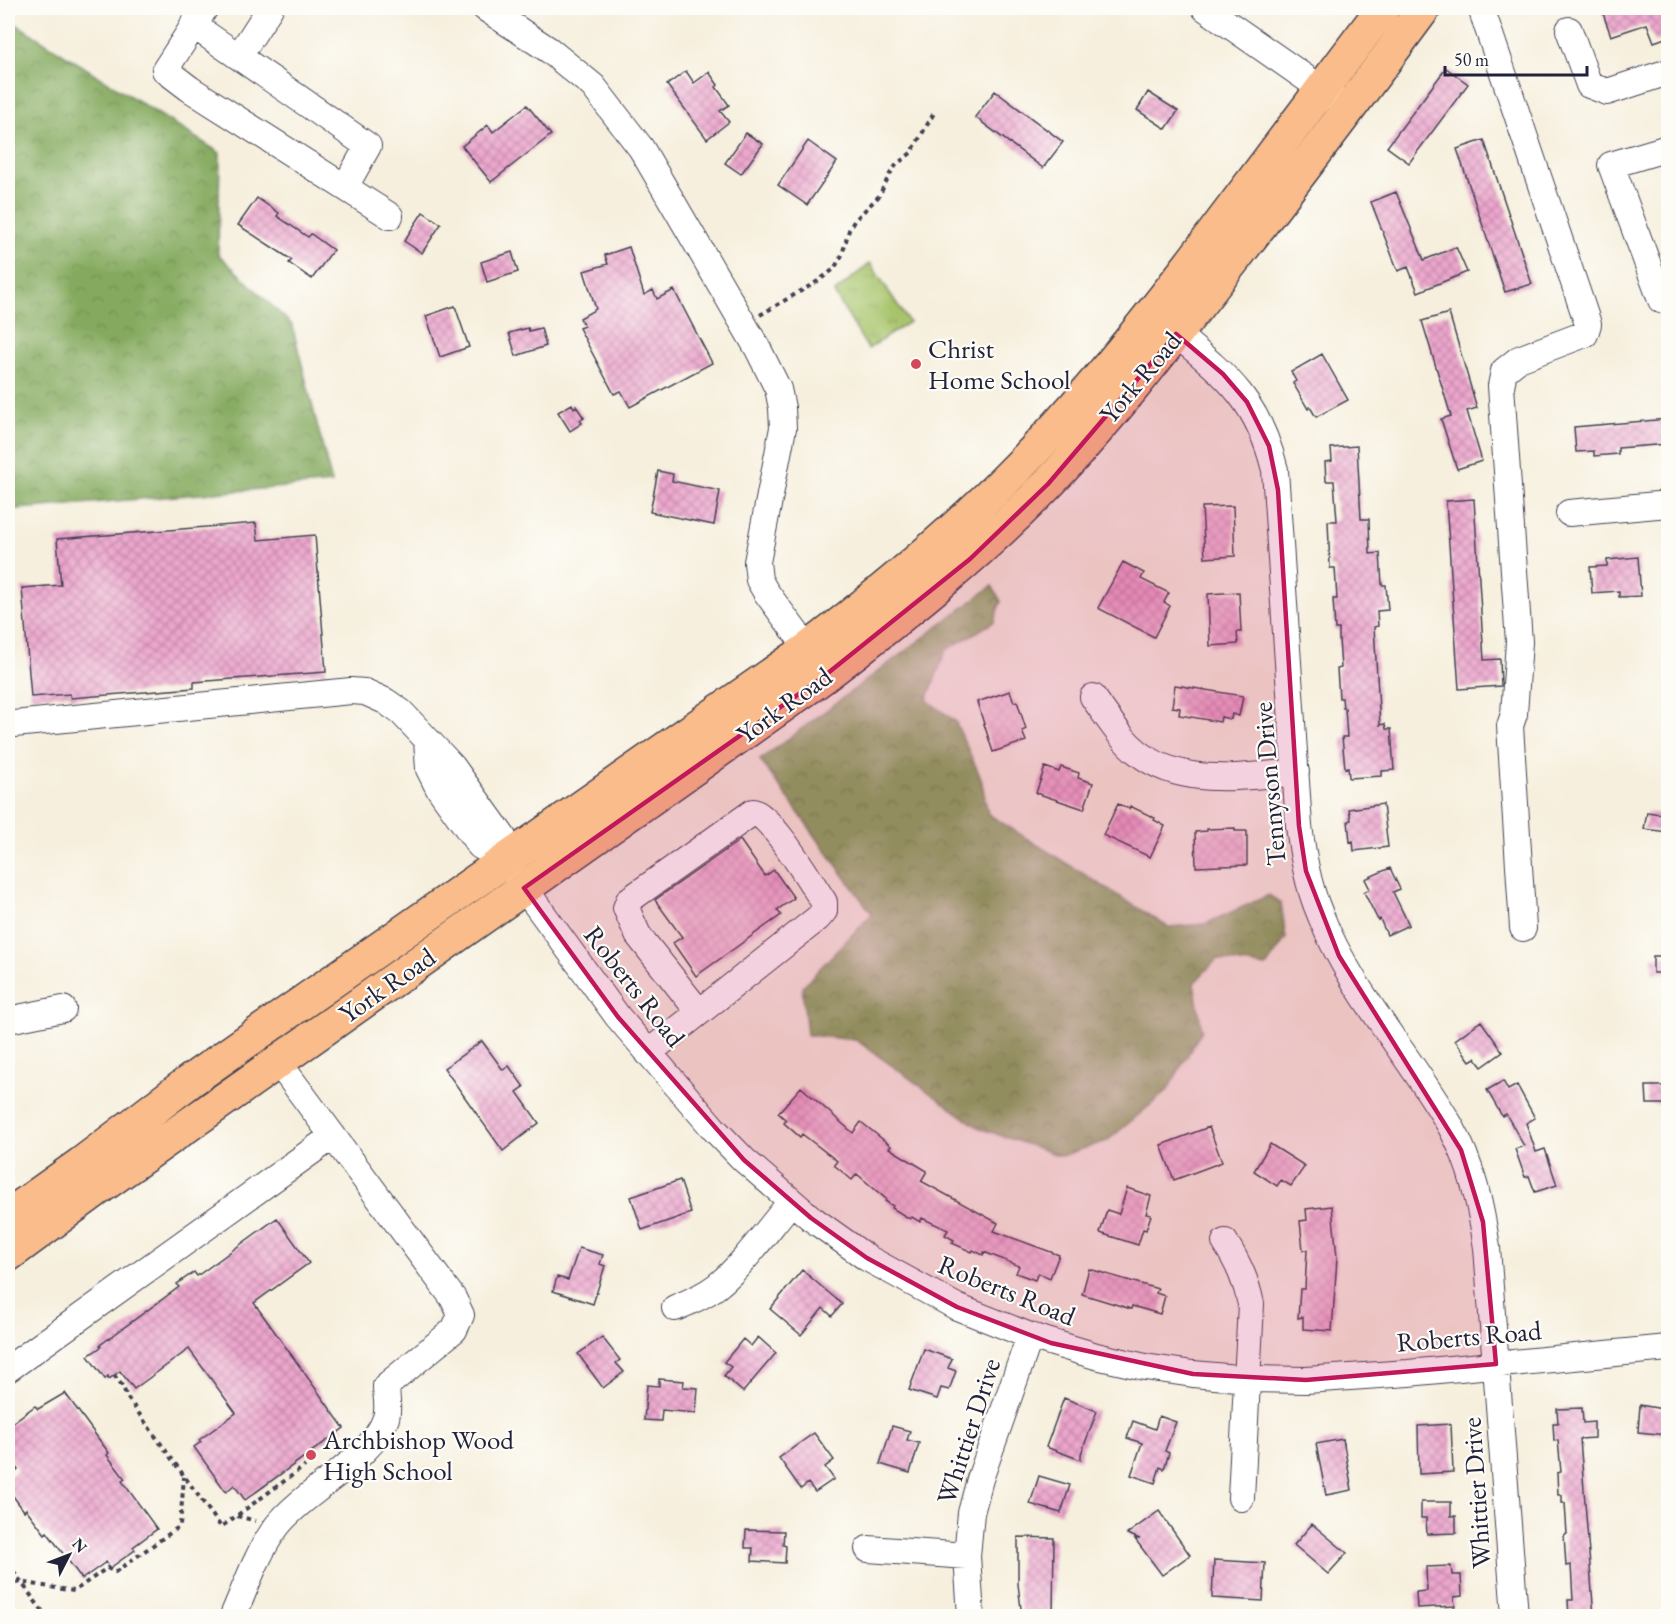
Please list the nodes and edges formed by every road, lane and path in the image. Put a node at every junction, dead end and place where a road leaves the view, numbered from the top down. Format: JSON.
{"nodes":[{"id":1,"x":270,"y":8,"type":"edge"},
{"id":2,"x":484,"y":8,"type":"edge"},
{"id":3,"x":1205,"y":8,"type":"edge"},
{"id":4,"x":1383,"y":8,"type":"edge"},
{"id":5,"x":1424,"y":8,"type":"edge"},
{"id":6,"x":1481,"y":8,"type":"edge"},
{"id":7,"x":199,"y":16,"type":"edge"},
{"id":8,"x":1569,"y":30,"type":"dead end"},
{"id":9,"x":239,"y":56,"type":"junction"},
{"id":10,"x":1668,"y":72,"type":"edge"},
{"id":11,"x":1322,"y":89,"type":"junction"},
{"id":12,"x":1349,"y":108,"type":"junction"},
{"id":13,"x":934,"y":113,"type":"dead end"},
{"id":14,"x":1668,"y":148,"type":"edge"},
{"id":15,"x":345,"y":187,"type":"junction"},
{"id":16,"x":390,"y":216,"type":"dead end"},
{"id":17,"x":1661,"y":300,"type":"dead end"},
{"id":18,"x":759,"y":315,"type":"dead end"},
{"id":19,"x":1176,"y":334,"type":"junction"},
{"id":20,"x":1668,"y":504,"type":"edge"},
{"id":21,"x":1569,"y":513,"type":"dead end"},
{"id":22,"x":808,"y":649,"type":"junction"},
{"id":23,"x":1093,"y":697,"type":"dead end"},
{"id":24,"x":14,"y":724,"type":"dead end"},
{"id":25,"x":1296,"y":772,"type":"junction"},
{"id":26,"x":506,"y":860,"type":"junction"},
{"id":27,"x":524,"y":888,"type":"junction"},
{"id":28,"x":1523,"y":928,"type":"dead end"},
{"id":29,"x":63,"y":1009,"type":"dead end"},
{"id":30,"x":699,"y":1012,"type":"junction"},
{"id":31,"x":8,"y":1020,"type":"edge"},
{"id":32,"x":648,"y":1053,"type":"junction"},
{"id":33,"x":278,"y":1062,"type":"junction"},
{"id":34,"x":333,"y":1136,"type":"junction"},
{"id":35,"x":791,"y":1202,"type":"junction"},
{"id":36,"x":8,"y":1216,"type":"edge"},
{"id":37,"x":1225,"y":1242,"type":"dead end"},
{"id":38,"x":8,"y":1255,"type":"edge"},
{"id":39,"x":675,"y":1308,"type":"dead end"},
{"id":40,"x":1030,"y":1336,"type":"junction"},
{"id":41,"x":1668,"y":1348,"type":"edge"},
{"id":42,"x":1496,"y":1364,"type":"junction"},
{"id":43,"x":8,"y":1369,"type":"edge"},
{"id":44,"x":114,"y":1375,"type":"dead end"},
{"id":45,"x":1248,"y":1379,"type":"junction"},
{"id":46,"x":305,"y":1466,"type":"dead end"},
{"id":47,"x":184,"y":1476,"type":"junction"},
{"id":48,"x":1241,"y":1498,"type":"dead end"},
{"id":49,"x":868,"y":1549,"type":"dead end"},
{"id":50,"x":967,"y":1556,"type":"junction"},
{"id":51,"x":8,"y":1564,"type":"edge"},
{"id":52,"x":8,"y":1581,"type":"edge"},
{"id":53,"x":21,"y":1582,"type":"junction"},
{"id":54,"x":46,"y":1617,"type":"edge"},
{"id":55,"x":233,"y":1617,"type":"edge"},
{"id":56,"x":971,"y":1617,"type":"edge"},
{"id":57,"x":1515,"y":1617,"type":"edge"}],
"edges":[{"from":1,"to":9,"type":"street"},
{"from":2,"to":22,"type":"street"},
{"from":3,"to":11,"type":"street"},
{"from":4,"to":11,"type":"highway","name":"York Road"},
{"from":5,"to":12,"type":"highway","name":"York Road"},
{"from":6,"to":28,"type":"street"},
{"from":7,"to":9,"type":"street"},
{"from":7,"to":15,"type":"street"},
{"from":8,"to":10,"type":"street"},
{"from":9,"to":15,"type":"street"},
{"from":11,"to":12,"type":"street"},
{"from":11,"to":22,"type":"highway","name":"York Road"},
{"from":12,"to":19,"type":"highway","name":"York Road"},
{"from":13,"to":18,"type":"path"},
{"from":14,"to":17,"type":"street"},
{"from":15,"to":16,"type":"street"},
{"from":19,"to":25,"type":"street","name":"Tennyson Drive"},
{"from":19,"to":27,"type":"highway","name":"York Road"},
{"from":20,"to":21,"type":"street"},
{"from":22,"to":26,"type":"highway","name":"York Road"},
{"from":23,"to":25,"type":"street"},
{"from":24,"to":26,"type":"street"},
{"from":25,"to":42,"type":"street","name":"Tennyson Drive"},
{"from":26,"to":27,"type":"street","name":"Roberts Road"},
{"from":26,"to":36,"type":"highway","name":"York Road"},
{"from":27,"to":32,"type":"street","name":"Roberts Road"},
{"from":27,"to":33,"type":"highway","name":"York Road"},
{"from":29,"to":31,"type":"street"},
{"from":30,"to":30,"type":"street"},
{"from":30,"to":32,"type":"street"},
{"from":32,"to":35,"type":"street","name":"Roberts Road"},
{"from":33,"to":34,"type":"street"},
{"from":33,"to":38,"type":"highway","name":"York Road"},
{"from":34,"to":43,"type":"street"},
{"from":34,"to":55,"type":"street"},
{"from":35,"to":39,"type":"street"},
{"from":35,"to":40,"type":"street","name":"Roberts Road"},
{"from":37,"to":45,"type":"street"},
{"from":40,"to":45,"type":"street","name":"Roberts Road"},
{"from":40,"to":50,"type":"street","name":"Whittier Drive"},
{"from":41,"to":42,"type":"street","name":"Roberts Road"},
{"from":42,"to":45,"type":"street","name":"Roberts Road"},
{"from":42,"to":57,"type":"street","name":"Whittier Drive"},
{"from":44,"to":47,"type":"path"},
{"from":45,"to":48,"type":"street"},
{"from":46,"to":47,"type":"path"},
{"from":47,"to":53,"type":"path"},
{"from":49,"to":50,"type":"street"},
{"from":50,"to":56,"type":"street","name":"Whittier Drive"},
{"from":51,"to":53,"type":"path"},
{"from":52,"to":53,"type":"path"},
{"from":53,"to":54,"type":"path"}]}
